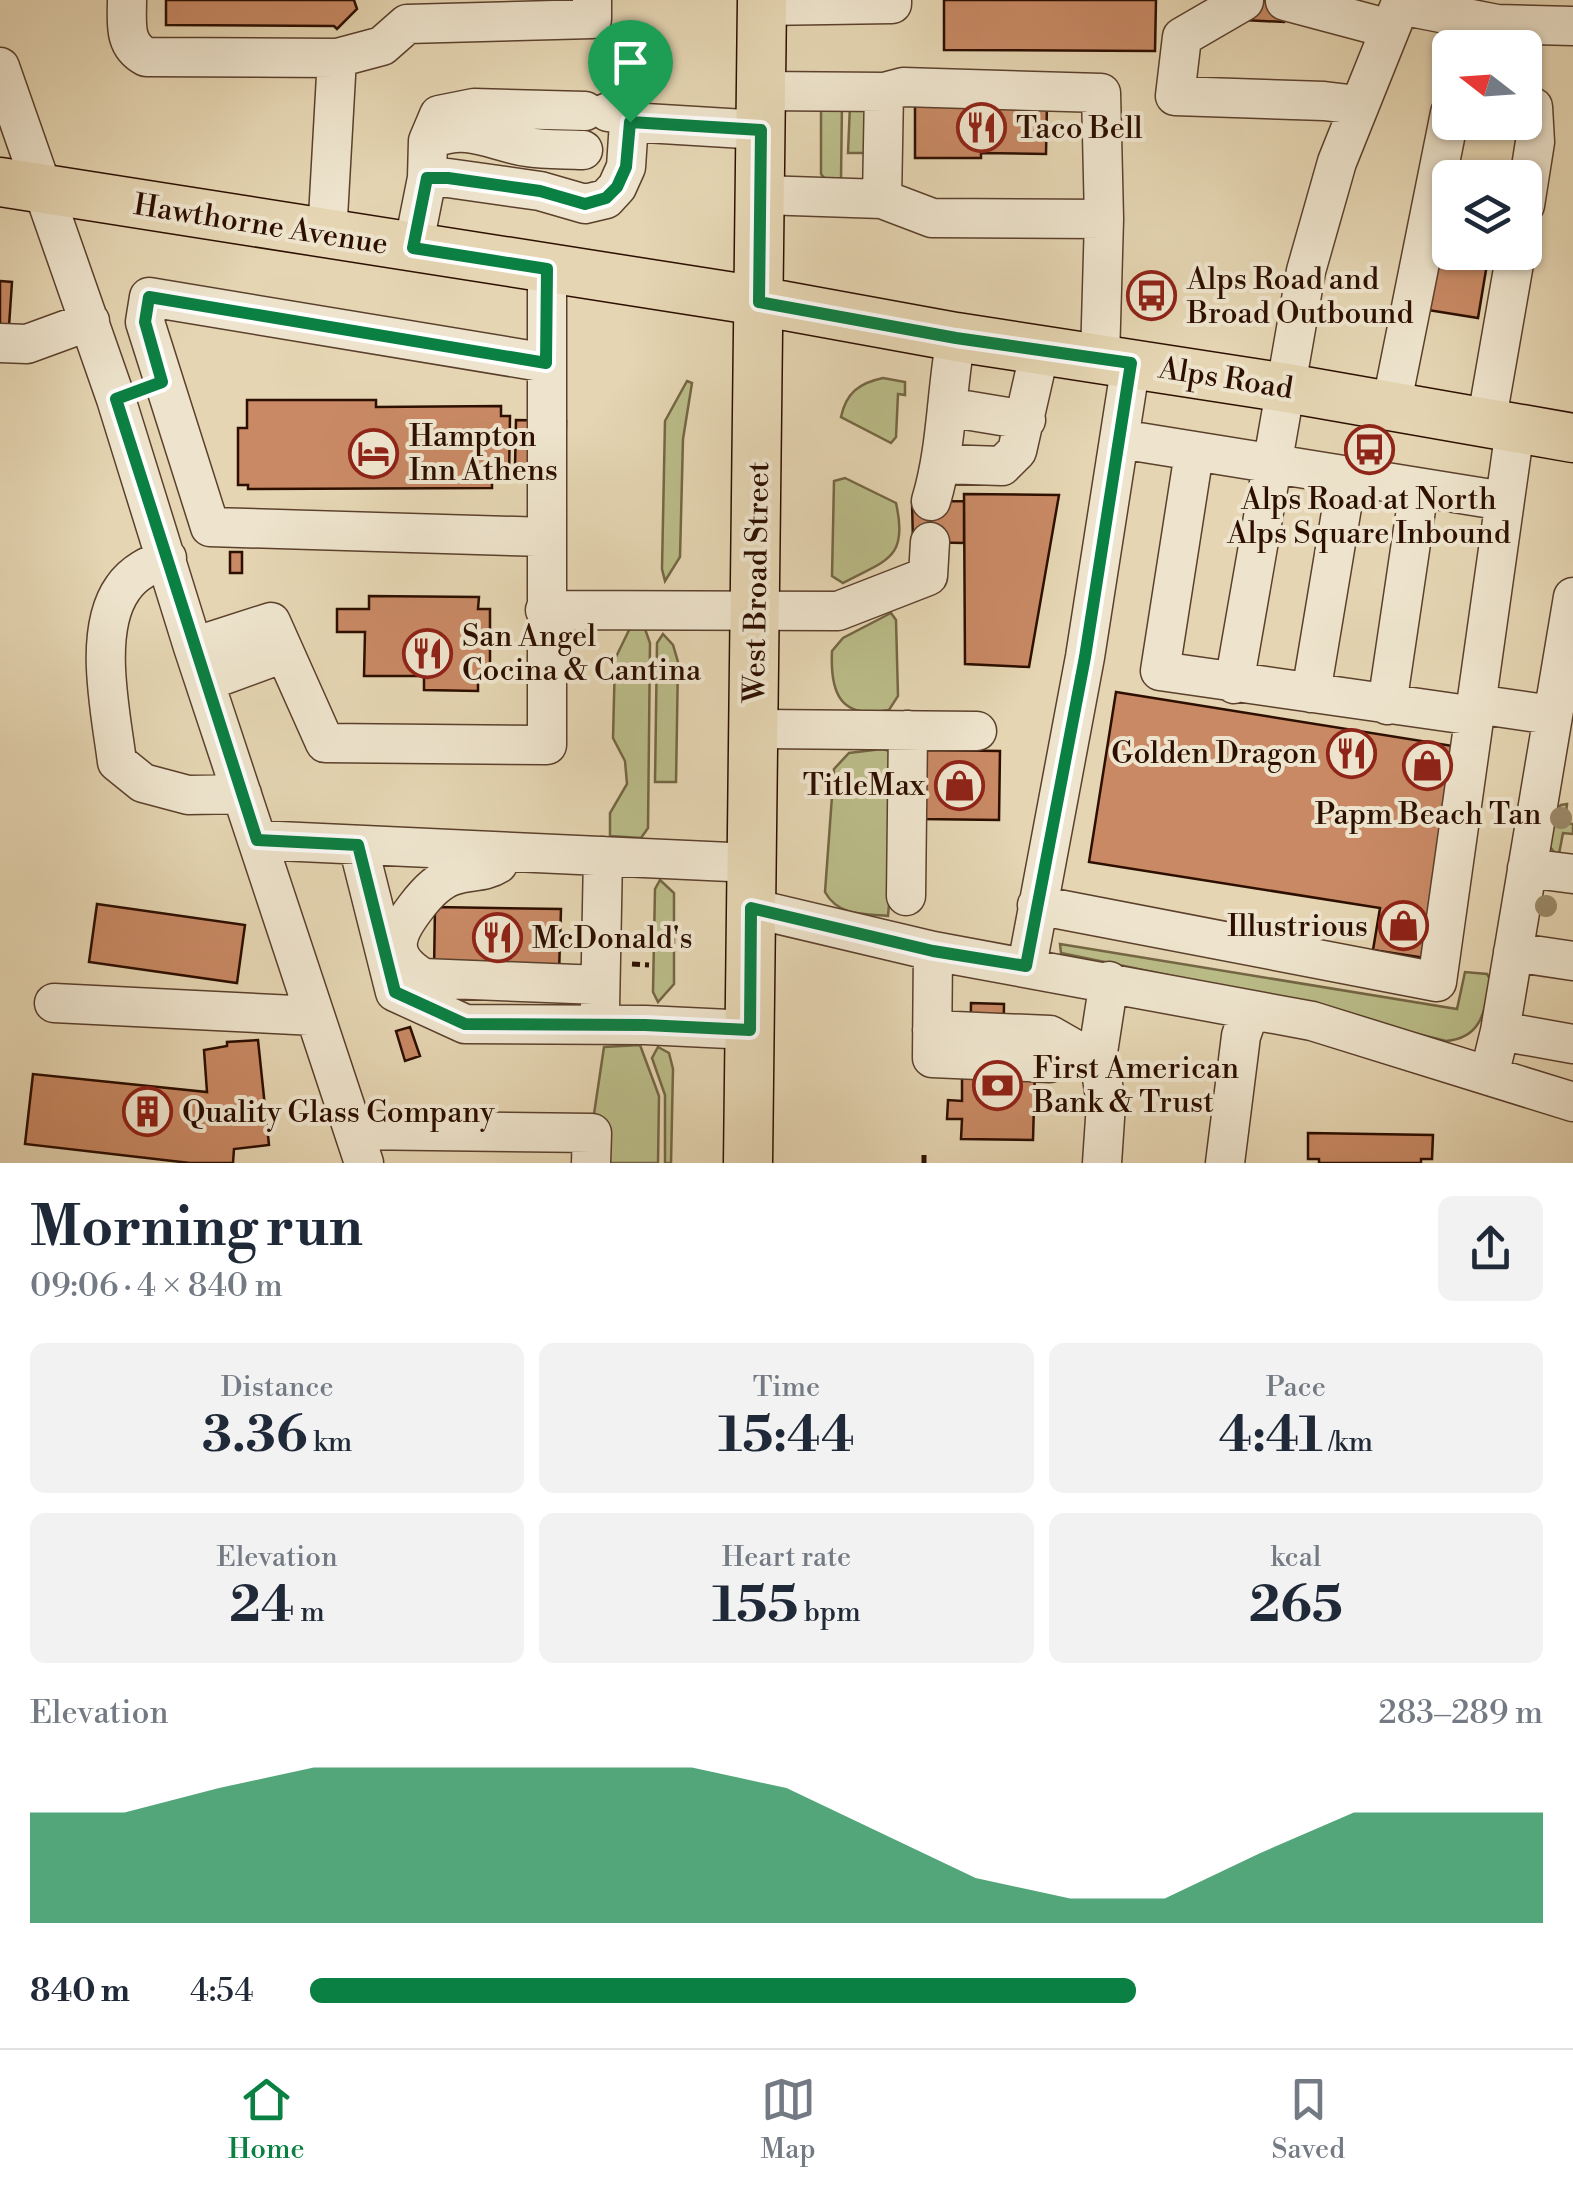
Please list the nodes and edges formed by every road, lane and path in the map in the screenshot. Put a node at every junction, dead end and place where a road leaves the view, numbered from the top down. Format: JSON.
{"nodes":[{"id":1,"x":127,"y":0,"type":"edge"},
{"id":2,"x":592,"y":0,"type":"edge"},
{"id":3,"x":892,"y":0,"type":"edge"},
{"id":4,"x":1244,"y":1,"type":"edge"},
{"id":5,"x":1285,"y":2,"type":"edge"},
{"id":6,"x":755,"y":5,"type":"edge"},
{"id":7,"x":1400,"y":9,"type":"edge"},
{"id":8,"x":407,"y":12,"type":"edge"},
{"id":9,"x":1573,"y":26,"type":"edge"},
{"id":10,"x":337,"y":58,"type":"junction"},
{"id":11,"x":0,"y":67,"type":"edge"},
{"id":12,"x":884,"y":92,"type":"junction"},
{"id":13,"x":1357,"y":106,"type":"junction"},
{"id":14,"x":761,"y":110,"type":"junction"},
{"id":15,"x":605,"y":132,"type":"junction"},
{"id":16,"x":1445,"y":140,"type":"edge"},
{"id":17,"x":427,"y":160,"type":"junction"},
{"id":18,"x":21,"y":186,"type":"edge"},
{"id":19,"x":760,"y":195,"type":"junction"},
{"id":20,"x":882,"y":199,"type":"junction"},
{"id":21,"x":1104,"y":219,"type":"junction"},
{"id":22,"x":327,"y":235,"type":"junction"},
{"id":23,"x":413,"y":248,"type":"junction"},
{"id":24,"x":547,"y":269,"type":"junction"},
{"id":25,"x":1514,"y":270,"type":"edge"},
{"id":26,"x":759,"y":302,"type":"junction"},
{"id":27,"x":90,"y":321,"type":"junction"},
{"id":28,"x":956,"y":338,"type":"junction"},
{"id":29,"x":0,"y":342,"type":"edge"},
{"id":30,"x":1040,"y":350,"type":"junction"},
{"id":31,"x":1115,"y":360,"type":"junction"},
{"id":32,"x":546,"y":363,"type":"junction"},
{"id":33,"x":162,"y":382,"type":"junction"},
{"id":34,"x":1287,"y":388,"type":"junction"},
{"id":35,"x":116,"y":399,"type":"junction"},
{"id":36,"x":1391,"y":406,"type":"junction"},
{"id":37,"x":946,"y":407,"type":"junction"},
{"id":38,"x":1026,"y":420,"type":"junction"},
{"id":39,"x":1500,"y":426,"type":"junction"},
{"id":40,"x":1573,"y":438,"type":"edge"},
{"id":41,"x":1120,"y":439,"type":"junction"},
{"id":42,"x":1194,"y":452,"type":"junction"},
{"id":43,"x":942,"y":464,"type":"junction"},
{"id":44,"x":1274,"y":464,"type":"junction"},
{"id":45,"x":1347,"y":477,"type":"junction"},
{"id":46,"x":1419,"y":489,"type":"junction"},
{"id":47,"x":1504,"y":501,"type":"junction"},
{"id":48,"x":931,"y":502,"type":"dead end"},
{"id":49,"x":546,"y":537,"type":"junction"},
{"id":50,"x":930,"y":542,"type":"dead end"},
{"id":51,"x":167,"y":558,"type":"junction"},
{"id":52,"x":1573,"y":597,"type":"edge"},
{"id":53,"x":545,"y":610,"type":"junction"},
{"id":54,"x":756,"y":613,"type":"junction"},
{"id":55,"x":199,"y":665,"type":"junction"},
{"id":56,"x":1234,"y":684,"type":"junction"},
{"id":57,"x":1311,"y":693,"type":"junction"},
{"id":58,"x":1388,"y":705,"type":"junction"},
{"id":59,"x":1475,"y":710,"type":"junction"},
{"id":60,"x":1552,"y":715,"type":"junction"},
{"id":61,"x":754,"y":728,"type":"junction"},
{"id":62,"x":908,"y":730,"type":"junction"},
{"id":63,"x":977,"y":731,"type":"dead end"},
{"id":64,"x":1556,"y":787,"type":"edge"},
{"id":65,"x":242,"y":794,"type":"junction"},
{"id":66,"x":257,"y":840,"type":"junction"},
{"id":67,"x":358,"y":845,"type":"junction"},
{"id":68,"x":516,"y":852,"type":"junction"},
{"id":69,"x":603,"y":856,"type":"junction"},
{"id":70,"x":1527,"y":868,"type":"junction"},
{"id":71,"x":1573,"y":874,"type":"edge"},
{"id":72,"x":752,"y":886,"type":"junction"},
{"id":73,"x":906,"y":896,"type":"dead end"},
{"id":74,"x":1038,"y":905,"type":"junction"},
{"id":75,"x":933,"y":951,"type":"junction"},
{"id":76,"x":1514,"y":952,"type":"junction"},
{"id":77,"x":1573,"y":961,"type":"edge"},
{"id":78,"x":1026,"y":966,"type":"junction"},
{"id":79,"x":1109,"y":981,"type":"junction"},
{"id":80,"x":600,"y":985,"type":"junction"},
{"id":81,"x":54,"y":1003,"type":"dead end"},
{"id":82,"x":1250,"y":1010,"type":"junction"},
{"id":83,"x":315,"y":1016,"type":"junction"},
{"id":84,"x":600,"y":1025,"type":"junction"},
{"id":85,"x":750,"y":1030,"type":"junction"},
{"id":86,"x":1500,"y":1031,"type":"junction"},
{"id":87,"x":1573,"y":1044,"type":"edge"},
{"id":88,"x":1088,"y":1052,"type":"junction"},
{"id":89,"x":1489,"y":1076,"type":"junction"},
{"id":90,"x":1573,"y":1102,"type":"edge"},
{"id":91,"x":359,"y":1146,"type":"edge"},
{"id":92,"x":924,"y":1154,"type":"dead end"},
{"id":93,"x":591,"y":1163,"type":"edge"},
{"id":94,"x":748,"y":1163,"type":"edge"},
{"id":95,"x":924,"y":1163,"type":"edge"},
{"id":96,"x":1102,"y":1163,"type":"edge"},
{"id":97,"x":1225,"y":1163,"type":"edge"}],
"edges":[{"from":1,"to":10,"type":"street"},
{"from":2,"to":8,"type":"street"},
{"from":3,"to":6,"type":"street"},
{"from":4,"to":13,"type":"street"},
{"from":5,"to":7,"type":"street"},
{"from":6,"to":14,"type":"main road","name":"West Broad Street"},
{"from":7,"to":9,"type":"street"},
{"from":7,"to":13,"type":"street"},
{"from":8,"to":10,"type":"street"},
{"from":10,"to":22,"type":"street"},
{"from":11,"to":18,"type":"street"},
{"from":12,"to":14,"type":"street"},
{"from":12,"to":20,"type":"street"},
{"from":12,"to":21,"type":"street"},
{"from":13,"to":34,"type":"street"},
{"from":14,"to":15,"type":"street"},
{"from":14,"to":19,"type":"main road","name":"West Broad Street"},
{"from":15,"to":17,"type":"street"},
{"from":15,"to":17,"type":"street"},
{"from":16,"to":36,"type":"street"},
{"from":17,"to":23,"type":"street"},
{"from":18,"to":22,"type":"main road","name":"Hawthorne Avenue"},
{"from":18,"to":27,"type":"street"},
{"from":19,"to":20,"type":"street"},
{"from":19,"to":26,"type":"main road","name":"West Broad Street"},
{"from":20,"to":21,"type":"street"},
{"from":21,"to":31,"type":"street"},
{"from":22,"to":23,"type":"main road","name":"Hawthorne Avenue"},
{"from":23,"to":24,"type":"main road","name":"Hawthorne Avenue"},
{"from":24,"to":26,"type":"main road","name":"Hawthorne Avenue"},
{"from":24,"to":32,"type":"street"},
{"from":25,"to":39,"type":"street"},
{"from":26,"to":28,"type":"main road","name":"Alps Road"},
{"from":26,"to":54,"type":"main road","name":"West Broad Street"},
{"from":27,"to":29,"type":"street"},
{"from":27,"to":35,"type":"street"},
{"from":28,"to":30,"type":"main road","name":"Alps Road"},
{"from":28,"to":37,"type":"street"},
{"from":30,"to":31,"type":"main road","name":"Alps Road"},
{"from":30,"to":38,"type":"street"},
{"from":31,"to":34,"type":"main road","name":"Alps Road"},
{"from":31,"to":41,"type":"street"},
{"from":32,"to":33,"type":"street"},
{"from":32,"to":49,"type":"street"},
{"from":33,"to":35,"type":"street"},
{"from":33,"to":49,"type":"street"},
{"from":34,"to":36,"type":"main road","name":"Alps Road"},
{"from":34,"to":44,"type":"street"},
{"from":35,"to":51,"type":"street"},
{"from":36,"to":39,"type":"main road","name":"Alps Road"},
{"from":37,"to":38,"type":"street"},
{"from":37,"to":43,"type":"street"},
{"from":38,"to":43,"type":"street"},
{"from":39,"to":40,"type":"main road","name":"Alps Road"},
{"from":39,"to":47,"type":"street"},
{"from":41,"to":42,"type":"street"},
{"from":41,"to":74,"type":"street"},
{"from":42,"to":44,"type":"street"},
{"from":42,"to":56,"type":"street"},
{"from":43,"to":48,"type":"street"},
{"from":44,"to":45,"type":"street"},
{"from":44,"to":56,"type":"street"},
{"from":45,"to":46,"type":"street"},
{"from":45,"to":57,"type":"street"},
{"from":46,"to":47,"type":"street"},
{"from":46,"to":58,"type":"street"},
{"from":47,"to":59,"type":"street"},
{"from":49,"to":53,"type":"street"},
{"from":50,"to":54,"type":"street"},
{"from":51,"to":55,"type":"street"},
{"from":51,"to":65,"type":"street"},
{"from":52,"to":60,"type":"street"},
{"from":53,"to":54,"type":"street"},
{"from":53,"to":55,"type":"street"},
{"from":54,"to":61,"type":"main road","name":"West Broad Street"},
{"from":55,"to":65,"type":"street"},
{"from":56,"to":57,"type":"street"},
{"from":57,"to":58,"type":"street"},
{"from":58,"to":59,"type":"street"},
{"from":59,"to":60,"type":"street"},
{"from":59,"to":74,"type":"street"},
{"from":60,"to":64,"type":"street"},
{"from":61,"to":62,"type":"street"},
{"from":61,"to":72,"type":"main road","name":"West Broad Street"},
{"from":62,"to":63,"type":"street"},
{"from":62,"to":73,"type":"street"},
{"from":64,"to":70,"type":"street"},
{"from":65,"to":66,"type":"street"},
{"from":66,"to":67,"type":"street"},
{"from":66,"to":83,"type":"street"},
{"from":67,"to":68,"type":"street"},
{"from":67,"to":84,"type":"street"},
{"from":68,"to":69,"type":"street"},
{"from":68,"to":80,"type":"street"},
{"from":69,"to":72,"type":"street"},
{"from":69,"to":80,"type":"street"},
{"from":70,"to":71,"type":"street"},
{"from":70,"to":76,"type":"street"},
{"from":72,"to":75,"type":"street"},
{"from":72,"to":85,"type":"main road","name":"West Broad Street"},
{"from":74,"to":78,"type":"street"},
{"from":75,"to":78,"type":"street"},
{"from":75,"to":88,"type":"street"},
{"from":76,"to":77,"type":"street"},
{"from":76,"to":86,"type":"street"},
{"from":78,"to":79,"type":"street"},
{"from":79,"to":82,"type":"street"},
{"from":79,"to":88,"type":"street"},
{"from":80,"to":84,"type":"street"},
{"from":81,"to":83,"type":"street"},
{"from":82,"to":89,"type":"street"},
{"from":82,"to":97,"type":"street"},
{"from":83,"to":91,"type":"street"},
{"from":84,"to":85,"type":"street"},
{"from":85,"to":94,"type":"main road","name":"West Broad Street"},
{"from":86,"to":87,"type":"street"},
{"from":86,"to":89,"type":"street"},
{"from":88,"to":96,"type":"street"},
{"from":89,"to":90,"type":"street"},
{"from":91,"to":93,"type":"street"},
{"from":92,"to":95,"type":"path"}]}
